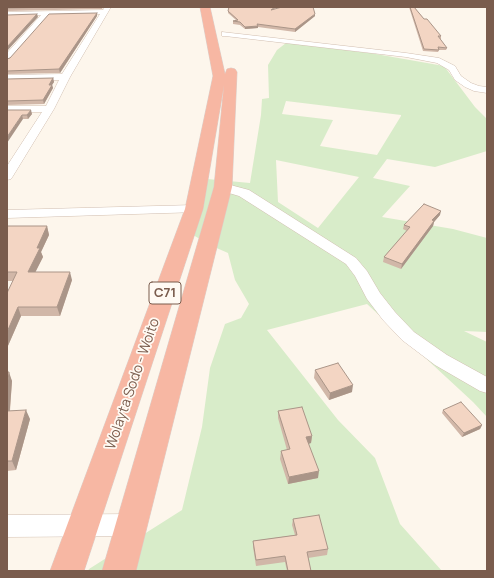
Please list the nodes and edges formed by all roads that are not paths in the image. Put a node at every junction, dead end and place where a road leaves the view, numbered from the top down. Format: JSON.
{"nodes":[{"id":1,"x":205,"y":7,"type":"edge"},
{"id":2,"x":219,"y":7,"type":"edge"},
{"id":3,"x":106,"y":10,"type":"edge"},
{"id":4,"x":47,"y":13,"type":"junction"},
{"id":5,"x":7,"y":14,"type":"edge"},
{"id":6,"x":225,"y":34,"type":"junction"},
{"id":7,"x":9,"y":55,"type":"edge"},
{"id":8,"x":65,"y":77,"type":"junction"},
{"id":9,"x":7,"y":78,"type":"edge"},
{"id":10,"x":487,"y":90,"type":"edge"},
{"id":11,"x":7,"y":109,"type":"edge"},
{"id":12,"x":49,"y":109,"type":"junction"},
{"id":13,"x":7,"y":176,"type":"edge"},
{"id":14,"x":223,"y":187,"type":"junction"},
{"id":15,"x":194,"y":209,"type":"junction"},
{"id":16,"x":7,"y":214,"type":"edge"},
{"id":17,"x":487,"y":386,"type":"edge"},
{"id":18,"x":83,"y":525,"type":"junction"},
{"id":19,"x":132,"y":525,"type":"junction"},
{"id":20,"x":7,"y":526,"type":"edge"},
{"id":21,"x":67,"y":571,"type":"edge"},
{"id":22,"x":119,"y":571,"type":"edge"}],
"edges":[{"from":1,"to":15,"type":"highway","name":"Wolayta Sodo - Woito","number":"C71"},
{"from":2,"to":6,"type":"highway","number":"C71"},
{"from":3,"to":4,"type":"street"},
{"from":3,"to":8,"type":"street"},
{"from":4,"to":5,"type":"street"},
{"from":4,"to":7,"type":"street"},
{"from":6,"to":10,"type":"street"},
{"from":6,"to":14,"type":"highway","number":"C71"},
{"from":8,"to":9,"type":"street"},
{"from":8,"to":12,"type":"street"},
{"from":11,"to":12,"type":"street"},
{"from":12,"to":13,"type":"street"},
{"from":14,"to":17,"type":"street"},
{"from":14,"to":19,"type":"highway","number":"C71"},
{"from":15,"to":16,"type":"street"},
{"from":15,"to":18,"type":"highway","name":"Wolayta Sodo - Woito","number":"C71"},
{"from":18,"to":19,"type":"street"},
{"from":18,"to":20,"type":"street"},
{"from":18,"to":21,"type":"highway","name":"Wolayta Sodo - Woito","number":"C71"},
{"from":19,"to":22,"type":"highway","number":"C71"}]}
